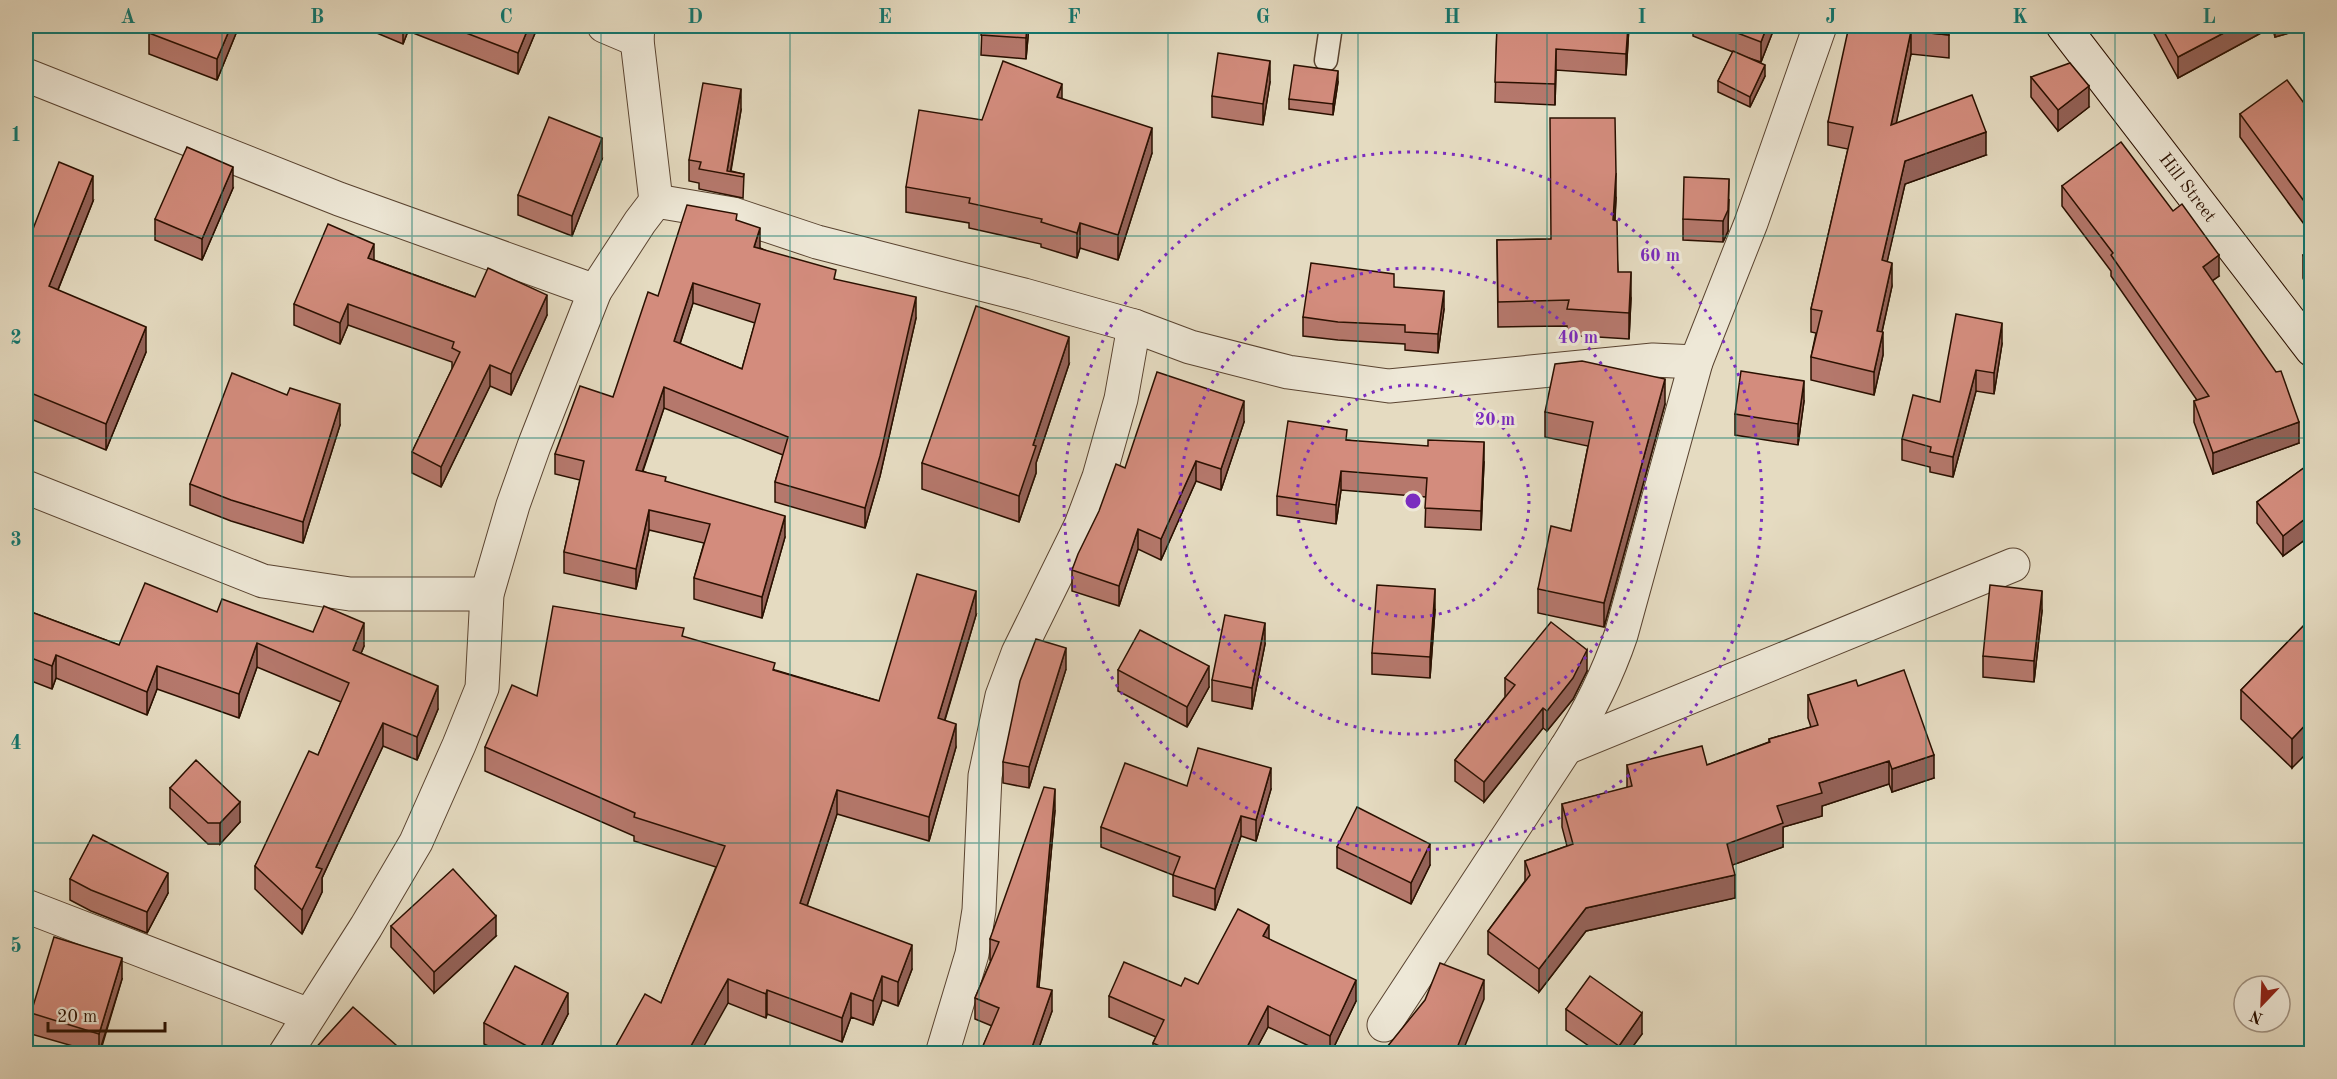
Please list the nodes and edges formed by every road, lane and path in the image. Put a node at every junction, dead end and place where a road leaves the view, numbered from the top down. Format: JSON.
{"nodes":[{"id":1,"x":604,"y":26,"type":"edge"},
{"id":2,"x":1331,"y":26,"type":"edge"},
{"id":3,"x":1820,"y":26,"type":"edge"},
{"id":4,"x":2063,"y":26,"type":"edge"},
{"id":5,"x":638,"y":33,"type":"edge"},
{"id":6,"x":1326,"y":60,"type":"dead end"},
{"id":7,"x":26,"y":75,"type":"edge"},
{"id":8,"x":656,"y":201,"type":"junction"},
{"id":9,"x":595,"y":291,"type":"junction"},
{"id":10,"x":1134,"y":326,"type":"junction"},
{"id":11,"x":2312,"y":350,"type":"edge"},
{"id":12,"x":1696,"y":362,"type":"junction"},
{"id":13,"x":26,"y":487,"type":"edge"},
{"id":14,"x":2013,"y":565,"type":"dead end"},
{"id":15,"x":487,"y":594,"type":"junction"},
{"id":16,"x":1566,"y":748,"type":"junction"},
{"id":17,"x":26,"y":906,"type":"edge"},
{"id":18,"x":309,"y":1015,"type":"junction"},
{"id":19,"x":1384,"y":1025,"type":"dead end"},
{"id":20,"x":285,"y":1053,"type":"edge"},
{"id":21,"x":942,"y":1053,"type":"edge"}],
"edges":[{"from":1,"to":5,"type":"street"},
{"from":2,"to":6,"type":"lane"},
{"from":3,"to":12,"type":"street"},
{"from":4,"to":11,"type":"street","name":"Hill Street"},
{"from":5,"to":8,"type":"street"},
{"from":7,"to":9,"type":"street"},
{"from":8,"to":9,"type":"street"},
{"from":8,"to":10,"type":"street"},
{"from":9,"to":15,"type":"street"},
{"from":10,"to":12,"type":"street"},
{"from":10,"to":21,"type":"street"},
{"from":12,"to":16,"type":"street"},
{"from":13,"to":15,"type":"street"},
{"from":14,"to":16,"type":"street"},
{"from":15,"to":18,"type":"street"},
{"from":16,"to":19,"type":"street"},
{"from":17,"to":18,"type":"street"},
{"from":18,"to":20,"type":"street"}]}
